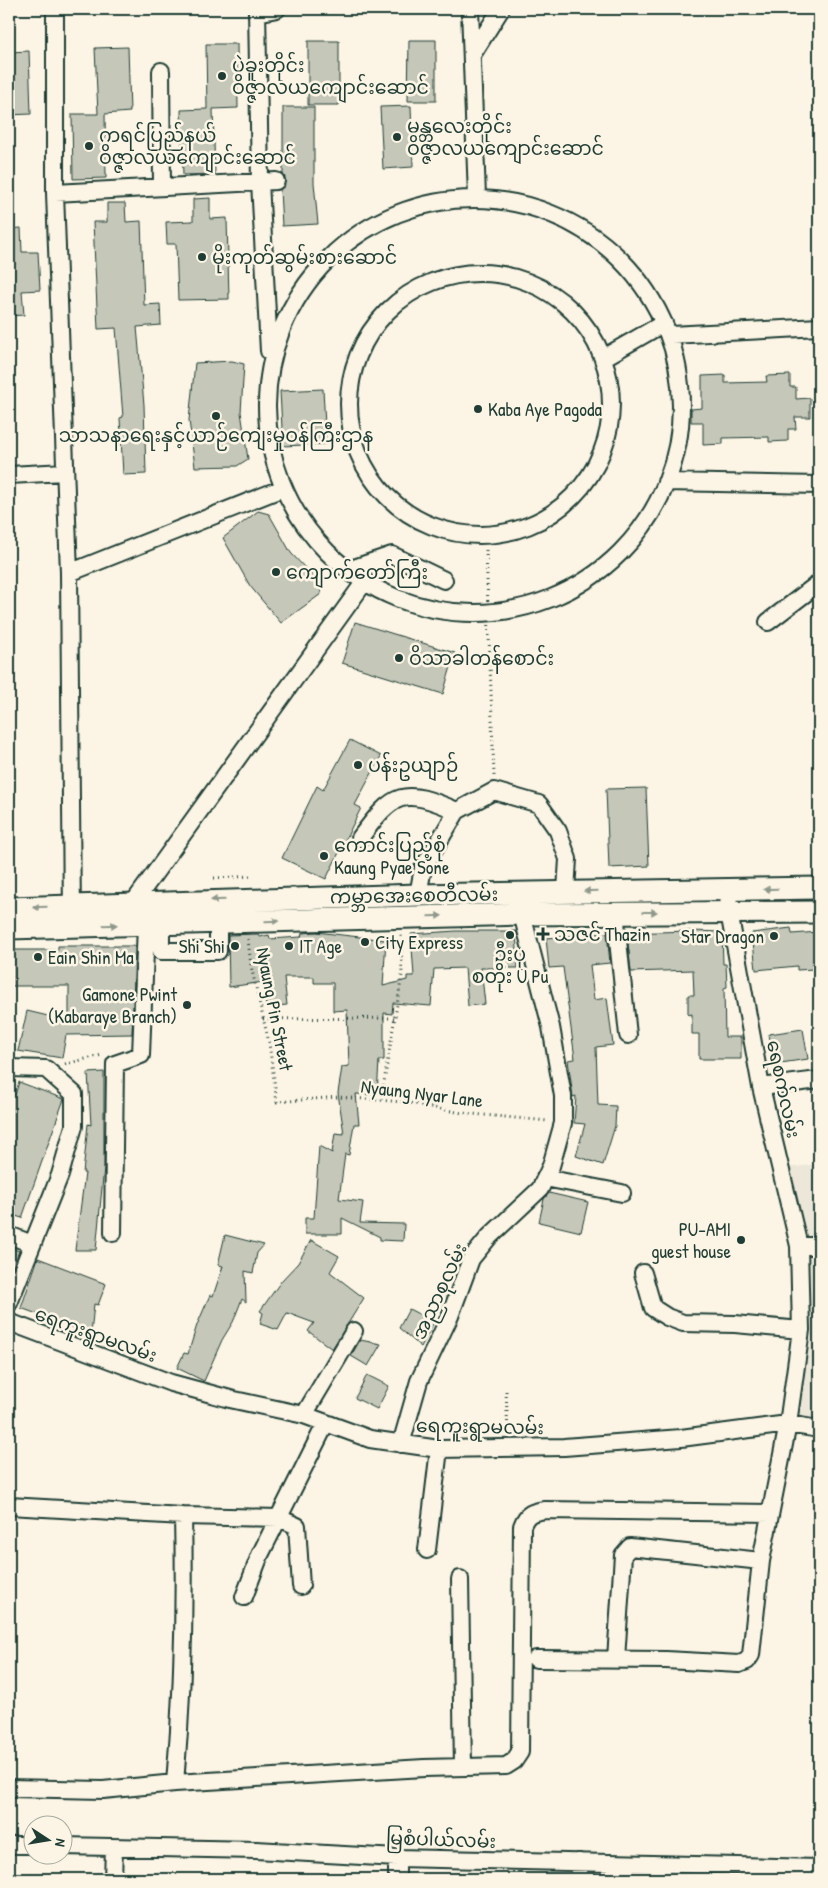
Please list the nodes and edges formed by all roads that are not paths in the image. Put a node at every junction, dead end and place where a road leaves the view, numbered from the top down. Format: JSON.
{"nodes":[{"id":1,"x":55,"y":9,"type":"edge"},
{"id":2,"x":277,"y":9,"type":"edge"},
{"id":3,"x":470,"y":9,"type":"edge"},
{"id":4,"x":500,"y":9,"type":"edge"},
{"id":5,"x":257,"y":11,"type":"edge"},
{"id":6,"x":472,"y":55,"type":"junction"},
{"id":7,"x":161,"y":71,"type":"dead end"},
{"id":8,"x":268,"y":182,"type":"junction"},
{"id":9,"x":162,"y":187,"type":"junction"},
{"id":10,"x":55,"y":193,"type":"junction"},
{"id":11,"x":477,"y":197,"type":"junction"},
{"id":12,"x":819,"y":327,"type":"edge"},
{"id":13,"x":667,"y":329,"type":"junction"},
{"id":14,"x":603,"y":358,"type":"junction"},
{"id":15,"x":266,"y":399,"type":"junction"},
{"id":16,"x":65,"y":472,"type":"junction"},
{"id":17,"x":9,"y":475,"type":"edge"},
{"id":18,"x":666,"y":482,"type":"junction"},
{"id":19,"x":819,"y":485,"type":"edge"},
{"id":20,"x":283,"y":488,"type":"junction"},
{"id":21,"x":348,"y":570,"type":"junction"},
{"id":22,"x":70,"y":574,"type":"junction"},
{"id":23,"x":444,"y":580,"type":"dead end"},
{"id":24,"x":819,"y":583,"type":"edge"},
{"id":25,"x":363,"y":584,"type":"junction"},
{"id":26,"x":768,"y":622,"type":"dead end"},
{"id":27,"x":456,"y":810,"type":"junction"},
{"id":28,"x":360,"y":838,"type":"dead end"},
{"id":29,"x":819,"y":888,"type":"edge"},
{"id":30,"x":728,"y":889,"type":"junction"},
{"id":31,"x":566,"y":891,"type":"junction"},
{"id":32,"x":418,"y":895,"type":"junction"},
{"id":33,"x":134,"y":902,"type":"junction"},
{"id":34,"x":162,"y":902,"type":"junction"},
{"id":35,"x":9,"y":908,"type":"edge"},
{"id":36,"x":615,"y":912,"type":"junction"},
{"id":37,"x":729,"y":912,"type":"junction"},
{"id":38,"x":819,"y":912,"type":"edge"},
{"id":39,"x":522,"y":914,"type":"junction"},
{"id":40,"x":72,"y":917,"type":"junction"},
{"id":41,"x":218,"y":922,"type":"junction"},
{"id":42,"x":153,"y":924,"type":"junction"},
{"id":43,"x":9,"y":928,"type":"edge"},
{"id":44,"x":628,"y":1035,"type":"dead end"},
{"id":45,"x":9,"y":1068,"type":"edge"},
{"id":46,"x":819,"y":1080,"type":"edge"},
{"id":47,"x":761,"y":1087,"type":"junction"},
{"id":48,"x":545,"y":1178,"type":"junction"},
{"id":49,"x":622,"y":1193,"type":"dead end"},
{"id":50,"x":113,"y":1234,"type":"dead end"},
{"id":51,"x":9,"y":1235,"type":"edge"},
{"id":52,"x":32,"y":1244,"type":"junction"},
{"id":53,"x":799,"y":1246,"type":"junction"},
{"id":54,"x":819,"y":1246,"type":"edge"},
{"id":55,"x":643,"y":1273,"type":"dead end"},
{"id":56,"x":9,"y":1303,"type":"edge"},
{"id":57,"x":9,"y":1322,"type":"edge"},
{"id":58,"x":354,"y":1330,"type":"dead end"},
{"id":59,"x":801,"y":1330,"type":"junction"},
{"id":60,"x":304,"y":1415,"type":"junction"},
{"id":61,"x":326,"y":1423,"type":"junction"},
{"id":62,"x":788,"y":1424,"type":"junction"},
{"id":63,"x":819,"y":1429,"type":"edge"},
{"id":64,"x":401,"y":1444,"type":"junction"},
{"id":65,"x":438,"y":1449,"type":"junction"},
{"id":66,"x":9,"y":1506,"type":"edge"},
{"id":67,"x":770,"y":1513,"type":"junction"},
{"id":68,"x":183,"y":1516,"type":"junction"},
{"id":69,"x":279,"y":1518,"type":"junction"},
{"id":70,"x":427,"y":1550,"type":"dead end"},
{"id":71,"x":761,"y":1561,"type":"junction"},
{"id":72,"x":460,"y":1579,"type":"dead end"},
{"id":73,"x":301,"y":1586,"type":"dead end"},
{"id":74,"x":244,"y":1597,"type":"dead end"},
{"id":75,"x":536,"y":1659,"type":"dead end"},
{"id":76,"x":616,"y":1659,"type":"junction"},
{"id":77,"x":463,"y":1767,"type":"junction"},
{"id":78,"x":176,"y":1783,"type":"junction"},
{"id":79,"x":9,"y":1788,"type":"edge"},
{"id":80,"x":9,"y":1845,"type":"edge"},
{"id":81,"x":22,"y":1845,"type":"edge"},
{"id":82,"x":72,"y":1846,"type":"edge"},
{"id":83,"x":114,"y":1848,"type":"junction"},
{"id":84,"x":397,"y":1858,"type":"junction"},
{"id":85,"x":579,"y":1862,"type":"junction"},
{"id":86,"x":819,"y":1868,"type":"edge"},
{"id":87,"x":755,"y":1873,"type":"edge"},
{"id":88,"x":113,"y":1879,"type":"edge"},
{"id":89,"x":397,"y":1879,"type":"edge"},
{"id":90,"x":579,"y":1879,"type":"edge"}],
"edges":[{"from":1,"to":10,"type":"street"},
{"from":2,"to":5,"type":"street"},
{"from":3,"to":6,"type":"street"},
{"from":4,"to":6,"type":"street"},
{"from":5,"to":8,"type":"street"},
{"from":6,"to":11,"type":"street"},
{"from":7,"to":9,"type":"street"},
{"from":8,"to":9,"type":"street"},
{"from":8,"to":15,"type":"street"},
{"from":9,"to":10,"type":"street"},
{"from":10,"to":16,"type":"street"},
{"from":11,"to":13,"type":"street"},
{"from":11,"to":15,"type":"street"},
{"from":12,"to":13,"type":"street"},
{"from":13,"to":14,"type":"street"},
{"from":13,"to":18,"type":"street"},
{"from":14,"to":14,"type":"street"},
{"from":15,"to":20,"type":"street"},
{"from":16,"to":17,"type":"street"},
{"from":16,"to":22,"type":"street"},
{"from":18,"to":19,"type":"street"},
{"from":18,"to":25,"type":"street"},
{"from":20,"to":21,"type":"street"},
{"from":20,"to":22,"type":"street"},
{"from":21,"to":23,"type":"street"},
{"from":21,"to":25,"type":"street"},
{"from":22,"to":40,"type":"street"},
{"from":24,"to":26,"type":"street"},
{"from":25,"to":33,"type":"street"},
{"from":27,"to":28,"type":"street"},
{"from":27,"to":31,"type":"street"},
{"from":27,"to":32,"type":"street"},
{"from":29,"to":30,"type":"main road","name":"ကမ္ဘာအေးစေတီလမ်း","one_way":true},
{"from":30,"to":31,"type":"main road","name":"ကမ္ဘာအေးစေတီလမ်း","one_way":true},
{"from":30,"to":37,"type":"street","name":"ရေစက်လမ်း"},
{"from":31,"to":32,"type":"main road","name":"ကမ္ဘာအေးစေတီလမ်း"},
{"from":32,"to":34,"type":"main road","name":"ကမ္ဘာအေးစေတီလမ်း","one_way":true},
{"from":33,"to":34,"type":"main road","name":"ကမ္ဘာအေးစေတီလမ်း"},
{"from":33,"to":40,"type":"main road","name":"ကမ္ဘာအေးစေတီလမ်း"},
{"from":34,"to":42,"type":"street"},
{"from":40,"to":35,"type":"main road","name":"ကမ္ဘာအေးစေတီလမ်း","one_way":true},
{"from":36,"to":37,"type":"main road","name":"ကမ္ဘာအေးစေတီလမ်း","one_way":true},
{"from":36,"to":39,"type":"main road","name":"ကမ္ဘာအေးစေတီလမ်း"},
{"from":36,"to":44,"type":"street"},
{"from":37,"to":38,"type":"main road","name":"ကမ္ဘာအေးစေတီလမ်း"},
{"from":37,"to":47,"type":"street","name":"ရေစက်လမ်း"},
{"from":41,"to":39,"type":"main road","name":"ကမ္ဘာအေးစေတီလမ်း","one_way":true},
{"from":39,"to":48,"type":"street","name":"အညာစုလမ်း"},
{"from":40,"to":42,"type":"main road","name":"ကမ္ဘာအေးစေတီလမ်း","one_way":true},
{"from":40,"to":43,"type":"main road","name":"ကမ္ဘာအေးစေတီလမ်း"},
{"from":41,"to":42,"type":"main road","name":"ကမ္ဘာအေးစေတီလမ်း"},
{"from":41,"to":42,"type":"street"},
{"from":42,"to":50,"type":"street"},
{"from":45,"to":52,"type":"street"},
{"from":46,"to":47,"type":"street"},
{"from":47,"to":53,"type":"street","name":"ရေစက်လမ်း"},
{"from":48,"to":49,"type":"street"},
{"from":48,"to":64,"type":"street","name":"အညာစုလမ်း"},
{"from":51,"to":52,"type":"street"},
{"from":52,"to":56,"type":"street"},
{"from":53,"to":54,"type":"street"},
{"from":53,"to":59,"type":"street","name":"ရေစက်လမ်း"},
{"from":55,"to":59,"type":"street"},
{"from":57,"to":60,"type":"street","name":"ရေကူးရွာမလမ်း"},
{"from":58,"to":60,"type":"street"},
{"from":59,"to":62,"type":"street","name":"ရေစက်လမ်း"},
{"from":60,"to":61,"type":"street","name":"ရေကူးရွာမလမ်း"},
{"from":61,"to":64,"type":"street","name":"ရေကူးရွာမလမ်း"},
{"from":61,"to":69,"type":"street"},
{"from":62,"to":63,"type":"street","name":"ရေကူးရွာမလမ်း"},
{"from":62,"to":65,"type":"street","name":"ရေကူးရွာမလမ်း"},
{"from":62,"to":67,"type":"street","name":"ရေစက်လမ်း"},
{"from":64,"to":65,"type":"street","name":"ရေကူးရွာမလမ်း"},
{"from":65,"to":70,"type":"street"},
{"from":66,"to":68,"type":"street"},
{"from":67,"to":71,"type":"street","name":"ရေစက်လမ်း"},
{"from":67,"to":77,"type":"street"},
{"from":68,"to":69,"type":"street"},
{"from":68,"to":78,"type":"street"},
{"from":69,"to":73,"type":"street"},
{"from":69,"to":74,"type":"street"},
{"from":71,"to":76,"type":"street","name":"ရေစက်လမ်း"},
{"from":71,"to":76,"type":"street"},
{"from":72,"to":77,"type":"street"},
{"from":75,"to":76,"type":"street"},
{"from":77,"to":78,"type":"street"},
{"from":78,"to":79,"type":"street"},
{"from":80,"to":81,"type":"street"},
{"from":82,"to":83,"type":"street","name":"မြစံပါယ်လမ်း"},
{"from":83,"to":84,"type":"street","name":"မြစံပါယ်လမ်း"},
{"from":83,"to":88,"type":"street"},
{"from":84,"to":85,"type":"street","name":"မြစံပါယ်လမ်း"},
{"from":84,"to":89,"type":"street"},
{"from":85,"to":87,"type":"street","name":"မြစံပါယ်လမ်း"},
{"from":85,"to":90,"type":"street"},
{"from":86,"to":87,"type":"street","name":"မြစံပါယ်လမ်း"}]}
